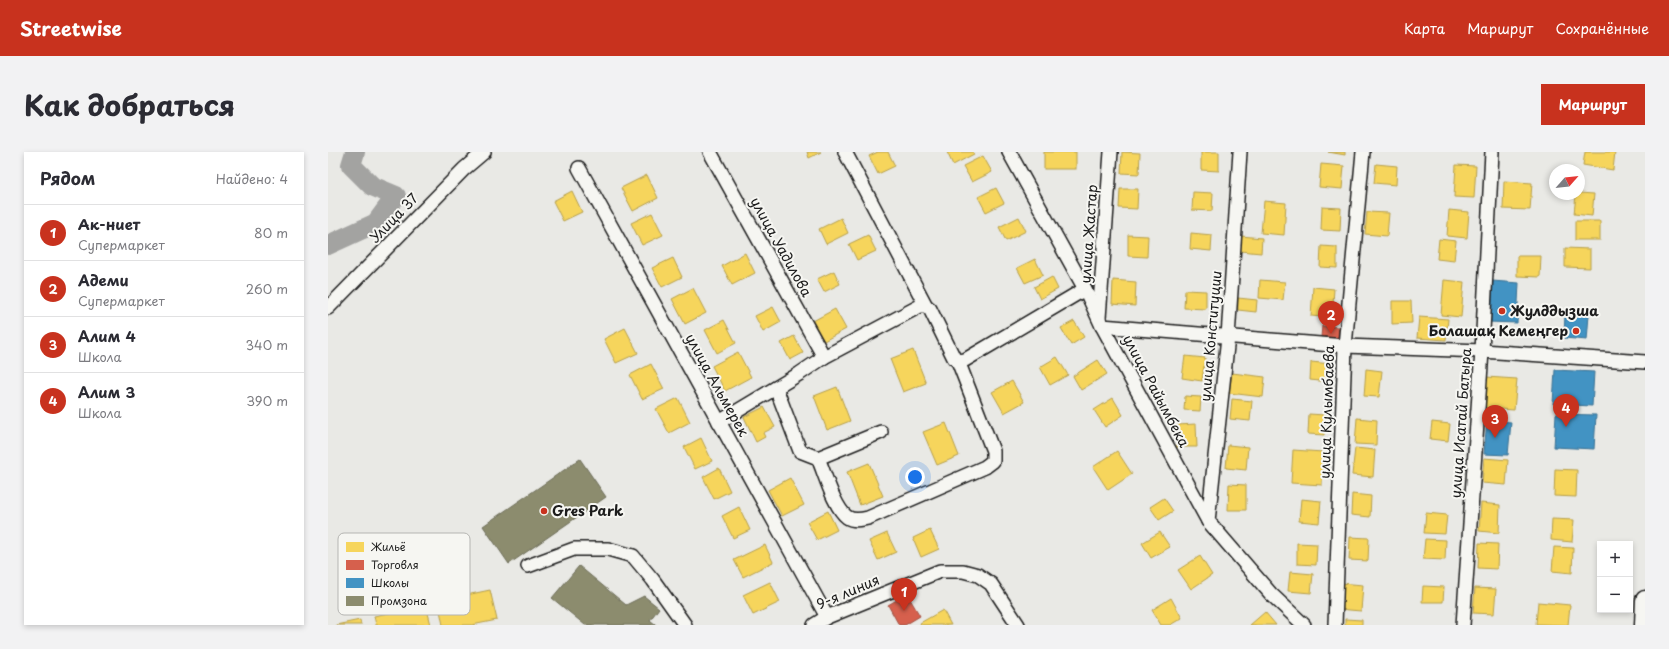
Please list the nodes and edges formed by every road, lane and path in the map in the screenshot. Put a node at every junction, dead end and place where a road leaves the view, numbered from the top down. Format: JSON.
{"nodes":[{"id":1,"x":484,"y":152,"type":"edge"},
{"id":2,"x":710,"y":152,"type":"edge"},
{"id":3,"x":845,"y":152,"type":"edge"},
{"id":4,"x":1009,"y":152,"type":"edge"},
{"id":5,"x":1111,"y":152,"type":"edge"},
{"id":6,"x":1240,"y":152,"type":"edge"},
{"id":7,"x":1363,"y":152,"type":"edge"},
{"id":8,"x":1492,"y":152,"type":"edge"},
{"id":9,"x":579,"y":168,"type":"dead end"},
{"id":10,"x":1085,"y":289,"type":"junction"},
{"id":11,"x":926,"y":306,"type":"junction"},
{"id":12,"x":328,"y":308,"type":"edge"},
{"id":13,"x":1100,"y":322,"type":"junction"},
{"id":14,"x":1228,"y":337,"type":"junction"},
{"id":15,"x":1345,"y":346,"type":"junction"},
{"id":16,"x":1482,"y":351,"type":"junction"},
{"id":17,"x":824,"y":357,"type":"junction"},
{"id":18,"x":958,"y":361,"type":"junction"},
{"id":19,"x":1645,"y":362,"type":"edge"},
{"id":20,"x":776,"y":388,"type":"junction"},
{"id":21,"x":719,"y":422,"type":"junction"},
{"id":22,"x":881,"y":432,"type":"dead end"},
{"id":23,"x":818,"y":458,"type":"junction"},
{"id":24,"x":1208,"y":521,"type":"junction"},
{"id":25,"x":528,"y":566,"type":"dead end"},
{"id":26,"x":1645,"y":600,"type":"edge"},
{"id":27,"x":827,"y":617,"type":"junction"},
{"id":28,"x":684,"y":625,"type":"edge"},
{"id":29,"x":814,"y":625,"type":"edge"},
{"id":30,"x":1018,"y":625,"type":"edge"},
{"id":31,"x":1304,"y":625,"type":"edge"},
{"id":32,"x":1335,"y":625,"type":"edge"},
{"id":33,"x":1463,"y":625,"type":"edge"},
{"id":34,"x":1644,"y":625,"type":"edge"}],
"edges":[{"from":1,"to":12,"type":"street","name":"Улица 37"},
{"from":2,"to":17,"type":"street","name":"улица Уадилова"},
{"from":3,"to":11,"type":"street"},
{"from":4,"to":10,"type":"street","name":"улица Райымбека"},
{"from":5,"to":13,"type":"street","name":"улица Жастар"},
{"from":6,"to":14,"type":"street","name":"улица Конституции"},
{"from":7,"to":15,"type":"street","name":"улица Кулымбаева"},
{"from":8,"to":16,"type":"street","name":"улица Исатай Батыра"},
{"from":9,"to":21,"type":"street","name":"улица Альмерек"},
{"from":10,"to":13,"type":"street","name":"улица Райымбека"},
{"from":10,"to":18,"type":"street"},
{"from":11,"to":17,"type":"street"},
{"from":11,"to":18,"type":"street"},
{"from":13,"to":14,"type":"street"},
{"from":13,"to":24,"type":"street","name":"улица Райымбека"},
{"from":14,"to":15,"type":"street"},
{"from":14,"to":24,"type":"street","name":"улица Конституции"},
{"from":15,"to":16,"type":"street"},
{"from":15,"to":32,"type":"street","name":"улица Кулымбаева"},
{"from":16,"to":19,"type":"street"},
{"from":16,"to":33,"type":"street","name":"улица Исатай Батыра"},
{"from":17,"to":20,"type":"street"},
{"from":18,"to":23,"type":"street"},
{"from":20,"to":21,"type":"street"},
{"from":20,"to":23,"type":"street"},
{"from":21,"to":27,"type":"street","name":"улица Альмерек"},
{"from":22,"to":23,"type":"street"},
{"from":24,"to":31,"type":"street","name":"улица Райымбека"},
{"from":25,"to":28,"type":"street"},
{"from":26,"to":34,"type":"main road"},
{"from":27,"to":29,"type":"street","name":"9-я линия"},
{"from":27,"to":30,"type":"street","name":"9-я линия"}]}
